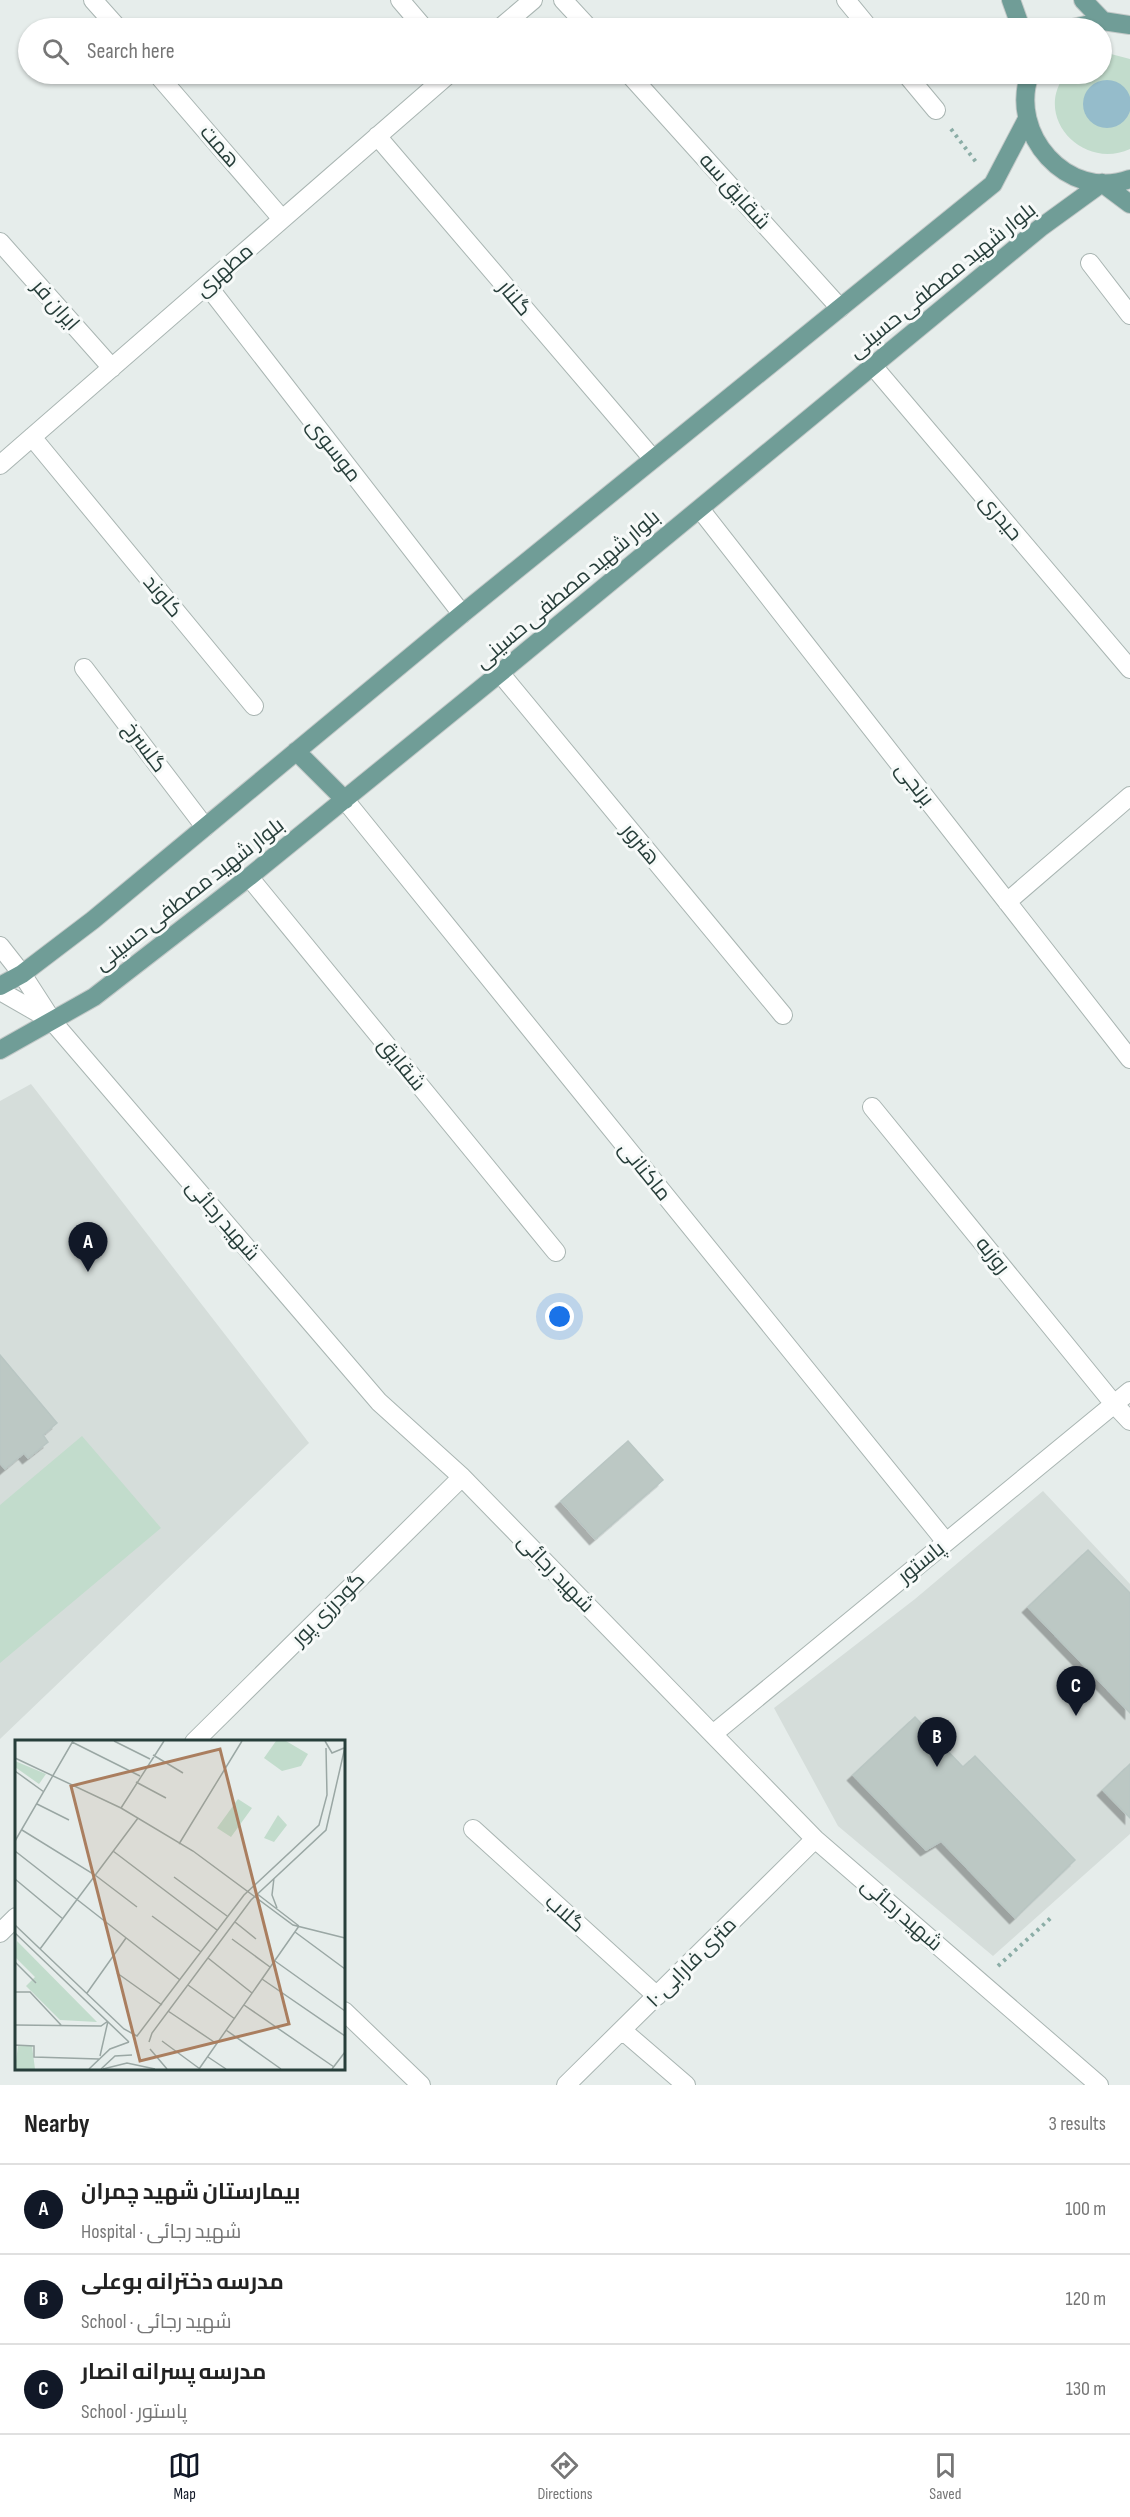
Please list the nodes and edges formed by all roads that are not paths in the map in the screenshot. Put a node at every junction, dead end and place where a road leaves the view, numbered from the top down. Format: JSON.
{"nodes":[{"id":1,"x":93,"y":0,"type":"edge"},
{"id":2,"x":400,"y":0,"type":"edge"},
{"id":3,"x":533,"y":0,"type":"edge"},
{"id":4,"x":563,"y":0,"type":"edge"},
{"id":5,"x":846,"y":0,"type":"edge"},
{"id":6,"x":1011,"y":0,"type":"edge"},
{"id":7,"x":1083,"y":0,"type":"edge"},
{"id":8,"x":109,"y":18,"type":"edge"},
{"id":9,"x":415,"y":18,"type":"edge"},
{"id":10,"x":512,"y":18,"type":"edge"},
{"id":11,"x":580,"y":18,"type":"edge"},
{"id":12,"x":861,"y":18,"type":"edge"},
{"id":13,"x":1017,"y":18,"type":"edge"},
{"id":14,"x":1100,"y":18,"type":"edge"},
{"id":15,"x":1112,"y":22,"type":"edge"},
{"id":16,"x":1130,"y":25,"type":"edge"},
{"id":17,"x":166,"y":84,"type":"edge"},
{"id":18,"x":437,"y":84,"type":"edge"},
{"id":19,"x":638,"y":84,"type":"edge"},
{"id":20,"x":914,"y":84,"type":"edge"},
{"id":21,"x":1028,"y":84,"type":"edge"},
{"id":22,"x":936,"y":110,"type":"road end"},
{"id":23,"x":1027,"y":119,"type":"junction"},
{"id":24,"x":377,"y":136,"type":"junction"},
{"id":25,"x":1130,"y":179,"type":"edge"},
{"id":26,"x":1102,"y":183,"type":"junction"},
{"id":27,"x":1130,"y":204,"type":"edge"},
{"id":28,"x":282,"y":219,"type":"junction"},
{"id":29,"x":0,"y":242,"type":"edge"},
{"id":30,"x":1090,"y":263,"type":"dead end"},
{"id":31,"x":207,"y":285,"type":"junction"},
{"id":32,"x":1127,"y":307,"type":"edge"},
{"id":33,"x":840,"y":308,"type":"junction"},
{"id":34,"x":873,"y":366,"type":"junction"},
{"id":35,"x":112,"y":368,"type":"junction"},
{"id":36,"x":32,"y":438,"type":"junction"},
{"id":37,"x":653,"y":459,"type":"junction"},
{"id":38,"x":0,"y":465,"type":"edge"},
{"id":39,"x":700,"y":509,"type":"junction"},
{"id":40,"x":462,"y":615,"type":"junction"},
{"id":41,"x":84,"y":668,"type":"dead end"},
{"id":42,"x":1130,"y":669,"type":"edge"},
{"id":43,"x":500,"y":673,"type":"junction"},
{"id":44,"x":254,"y":706,"type":"dead end"},
{"id":45,"x":296,"y":752,"type":"junction"},
{"id":46,"x":345,"y":800,"type":"junction"},
{"id":47,"x":1127,"y":806,"type":"edge"},
{"id":48,"x":206,"y":827,"type":"junction"},
{"id":49,"x":249,"y":877,"type":"junction"},
{"id":50,"x":1007,"y":902,"type":"junction"},
{"id":51,"x":0,"y":946,"type":"edge"},
{"id":52,"x":9,"y":983,"type":"edge"},
{"id":53,"x":783,"y":1015,"type":"dead end"},
{"id":54,"x":53,"y":1022,"type":"junction"},
{"id":55,"x":0,"y":1050,"type":"edge"},
{"id":56,"x":1130,"y":1059,"type":"edge"},
{"id":57,"x":872,"y":1107,"type":"dead end"},
{"id":58,"x":556,"y":1252,"type":"dead end"},
{"id":59,"x":1130,"y":1391,"type":"edge"},
{"id":60,"x":1114,"y":1404,"type":"junction"},
{"id":61,"x":1130,"y":1421,"type":"edge"},
{"id":62,"x":462,"y":1477,"type":"junction"},
{"id":63,"x":946,"y":1542,"type":"junction"},
{"id":64,"x":713,"y":1734,"type":"junction"},
{"id":65,"x":196,"y":1740,"type":"edge"},
{"id":66,"x":473,"y":1829,"type":"dead end"},
{"id":67,"x":815,"y":1839,"type":"junction"},
{"id":68,"x":15,"y":1918,"type":"edge"},
{"id":69,"x":0,"y":1933,"type":"edge"},
{"id":70,"x":657,"y":1996,"type":"junction"},
{"id":71,"x":345,"y":2012,"type":"edge"},
{"id":72,"x":622,"y":2030,"type":"junction"},
{"id":73,"x":421,"y":2085,"type":"edge"},
{"id":74,"x":566,"y":2085,"type":"edge"},
{"id":75,"x":686,"y":2085,"type":"edge"},
{"id":76,"x":1099,"y":2085,"type":"edge"}],
"edges":[{"from":1,"to":8,"type":"street"},
{"from":2,"to":9,"type":"street"},
{"from":3,"to":10,"type":"street"},
{"from":4,"to":11,"type":"street"},
{"from":5,"to":12,"type":"street"},
{"from":6,"to":13,"type":"main road"},
{"from":7,"to":14,"type":"main road"},
{"from":15,"to":16,"type":"main road"},
{"from":17,"to":28,"type":"street","name":"همت"},
{"from":18,"to":24,"type":"street","name":"مطهری"},
{"from":19,"to":33,"type":"street","name":"شقایق سه"},
{"from":20,"to":22,"type":"street"},
{"from":21,"to":23,"type":"main road"},
{"from":23,"to":26,"type":"main road"},
{"from":23,"to":33,"type":"main road","name":"بلوار شهید مصطفی حسینی"},
{"from":24,"to":28,"type":"street","name":"مطهری"},
{"from":24,"to":37,"type":"street","name":"گلنار"},
{"from":25,"to":26,"type":"main road"},
{"from":26,"to":27,"type":"main road"},
{"from":26,"to":34,"type":"main road","name":"بلوار شهید مصطفی حسینی"},
{"from":28,"to":31,"type":"street","name":"مطهری"},
{"from":29,"to":35,"type":"street","name":"ایران فر"},
{"from":30,"to":32,"type":"street"},
{"from":31,"to":35,"type":"street","name":"مطهری"},
{"from":31,"to":40,"type":"street","name":"موسوی"},
{"from":33,"to":37,"type":"main road","name":"بلوار شهید مصطفی حسینی"},
{"from":34,"to":39,"type":"main road","name":"بلوار شهید مصطفی حسینی"},
{"from":34,"to":42,"type":"street","name":"حیدری"},
{"from":35,"to":36,"type":"street","name":"مطهری"},
{"from":36,"to":38,"type":"street","name":"مطهری"},
{"from":36,"to":44,"type":"street","name":"کاوند"},
{"from":37,"to":40,"type":"main road","name":"بلوار شهید مصطفی حسینی"},
{"from":39,"to":43,"type":"main road","name":"بلوار شهید مصطفی حسینی"},
{"from":39,"to":50,"type":"street","name":"برنجی"},
{"from":40,"to":45,"type":"main road","name":"بلوار شهید مصطفی حسینی"},
{"from":41,"to":48,"type":"street","name":"گلسرخ"},
{"from":43,"to":46,"type":"main road","name":"بلوار شهید مصطفی حسینی"},
{"from":43,"to":53,"type":"street","name":"هنرور"},
{"from":45,"to":46,"type":"main road"},
{"from":45,"to":48,"type":"main road","name":"بلوار شهید مصطفی حسینی"},
{"from":46,"to":49,"type":"main road","name":"بلوار شهید مصطفی حسینی"},
{"from":46,"to":63,"type":"street","name":"ماکنانی"},
{"from":47,"to":50,"type":"street"},
{"from":48,"to":52,"type":"main road","name":"بلوار شهید مصطفی حسینی"},
{"from":49,"to":54,"type":"main road","name":"بلوار شهید مصطفی حسینی"},
{"from":49,"to":58,"type":"street","name":"شقایق"},
{"from":50,"to":56,"type":"street","name":"برنجی"},
{"from":51,"to":52,"type":"street","name":"شهید رجائی"},
{"from":52,"to":54,"type":"street","name":"شهید رجائی"},
{"from":52,"to":54,"type":"street","name":"شهید رجائی"},
{"from":54,"to":55,"type":"main road","name":"بلوار شهید مصطفی حسینی"},
{"from":54,"to":62,"type":"street","name":"شهید رجائی"},
{"from":57,"to":60,"type":"street","name":"روزبه"},
{"from":59,"to":60,"type":"street","name":"پاستور"},
{"from":60,"to":61,"type":"street","name":"روزبه"},
{"from":60,"to":63,"type":"street","name":"پاستور"},
{"from":62,"to":64,"type":"street","name":"شهید رجائی"},
{"from":62,"to":65,"type":"street","name":"گودرزی پور"},
{"from":63,"to":64,"type":"street","name":"پاستور"},
{"from":64,"to":67,"type":"street","name":"شهید رجائی"},
{"from":66,"to":70,"type":"street","name":"گلاب"},
{"from":67,"to":70,"type":"street","name":"۱۰ متری فارابی"},
{"from":67,"to":76,"type":"street","name":"شهید رجائی"},
{"from":68,"to":69,"type":"street"},
{"from":70,"to":72,"type":"street","name":"۱۰ متری فارابی"},
{"from":71,"to":73,"type":"street"},
{"from":72,"to":74,"type":"street","name":"۱۰ متری فارابی"},
{"from":72,"to":75,"type":"street"}]}
